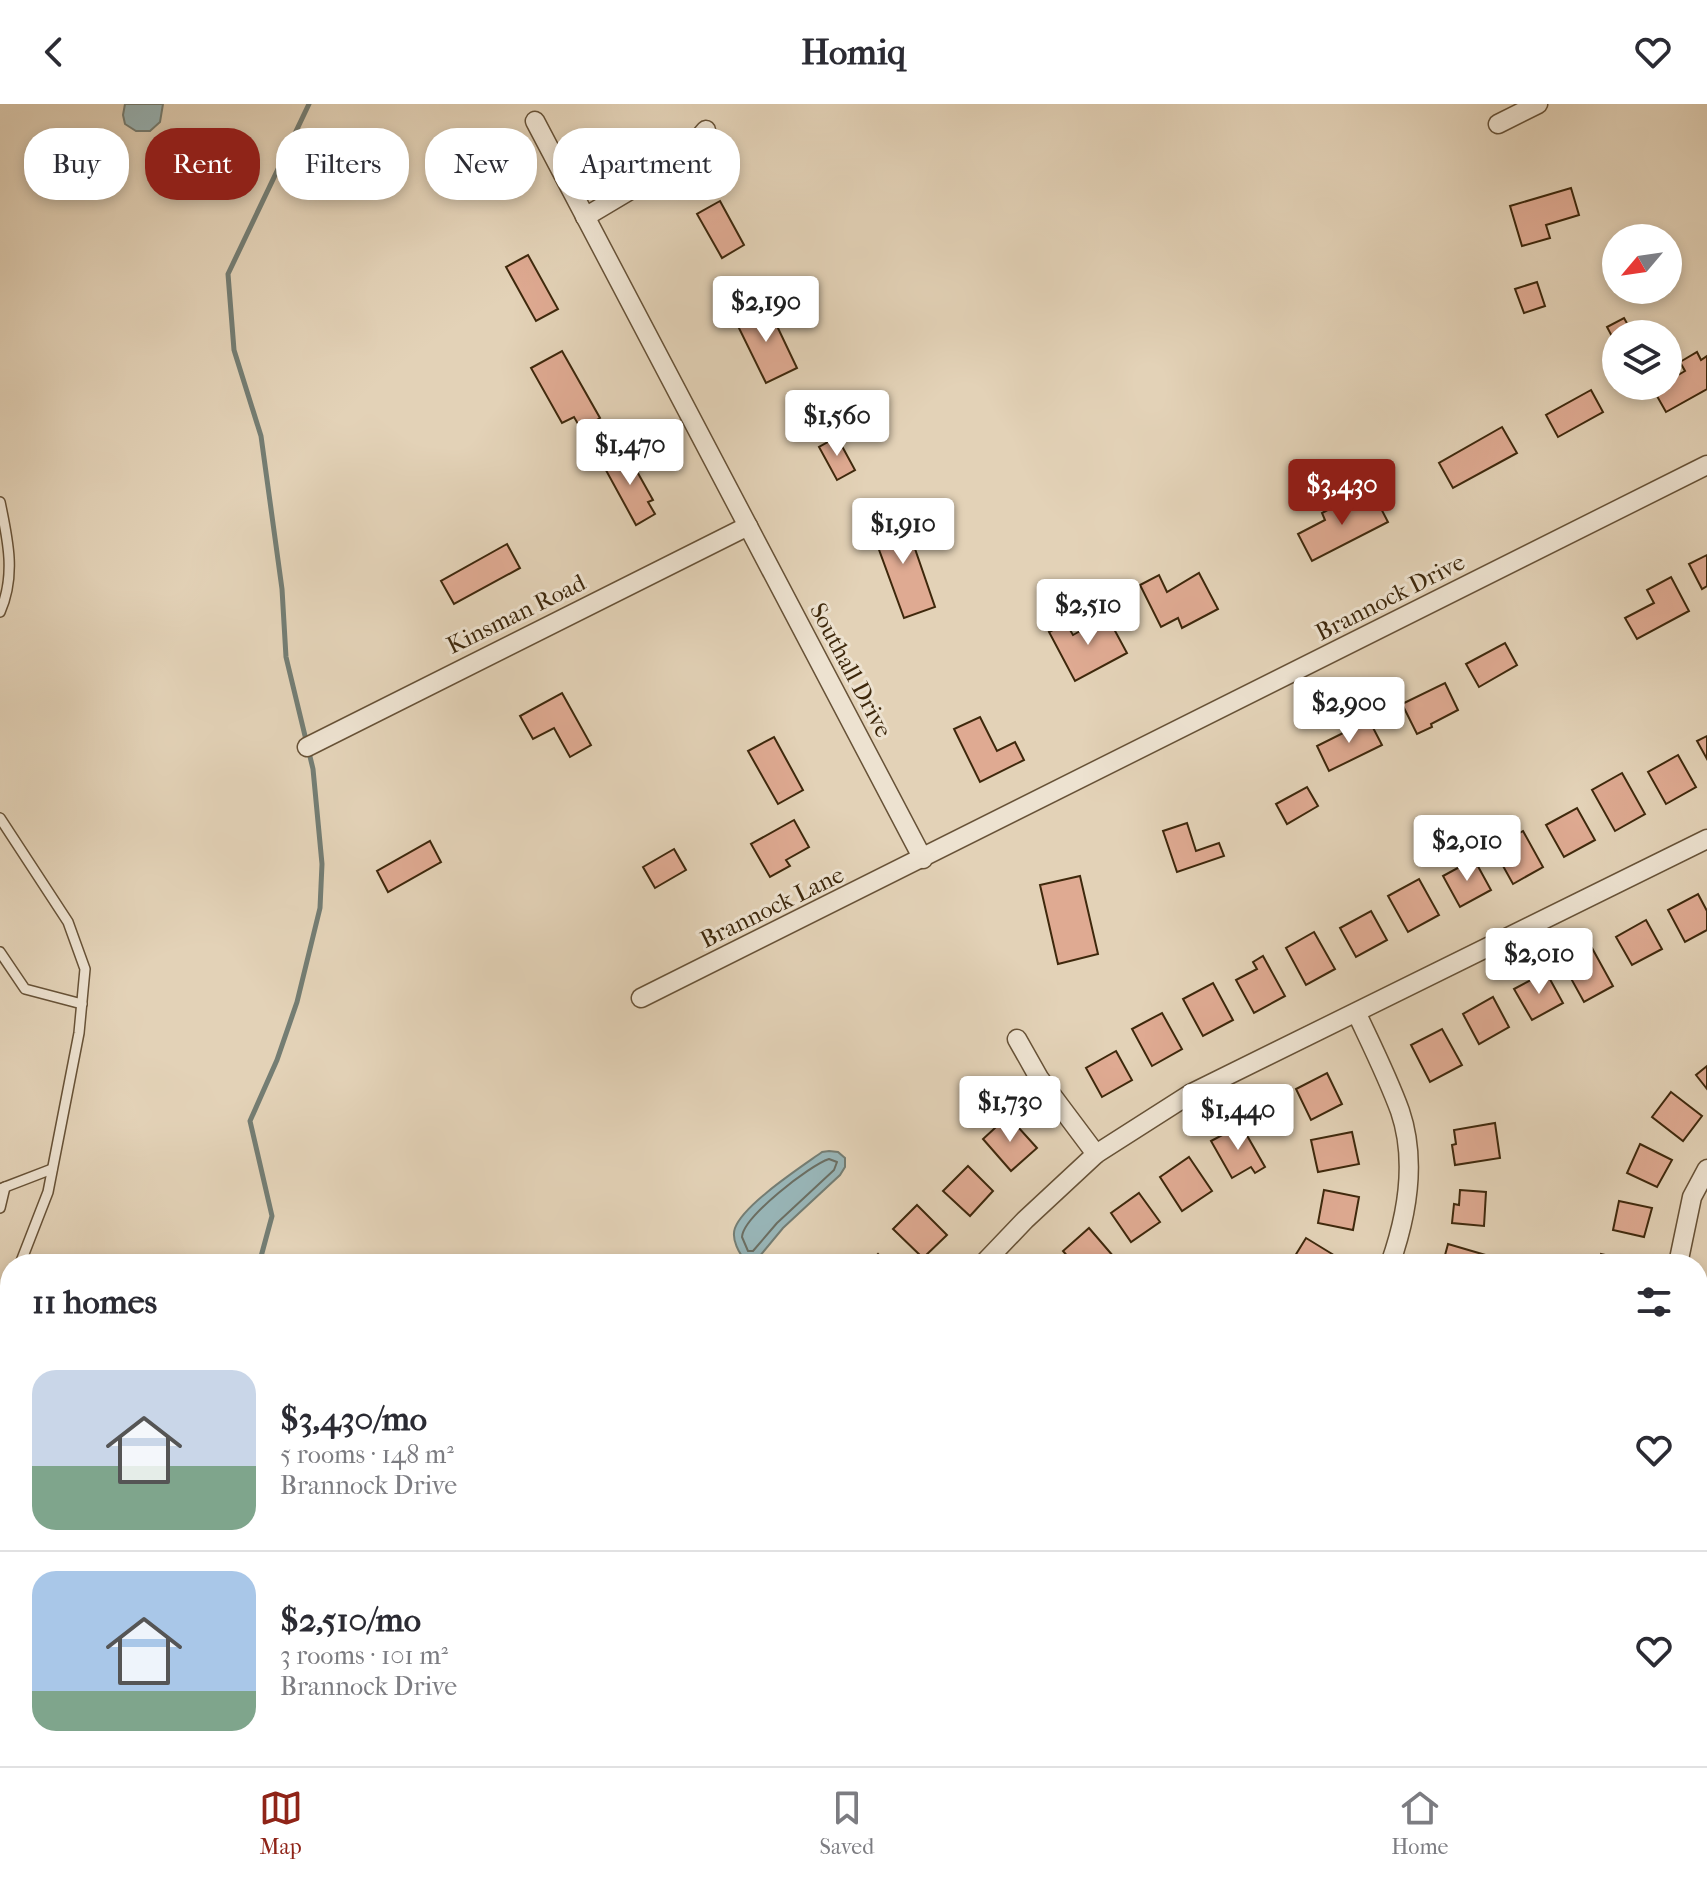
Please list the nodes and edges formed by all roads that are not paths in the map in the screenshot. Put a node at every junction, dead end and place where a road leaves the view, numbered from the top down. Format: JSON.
{"nodes":[{"id":1,"x":1538,"y":104,"type":"edge"},
{"id":2,"x":535,"y":121,"type":"dead end"},
{"id":3,"x":1498,"y":124,"type":"dead end"},
{"id":4,"x":614,"y":200,"type":"edge"},
{"id":5,"x":585,"y":217,"type":"junction"},
{"id":6,"x":1707,"y":465,"type":"edge"},
{"id":7,"x":0,"y":502,"type":"edge"},
{"id":8,"x":748,"y":526,"type":"junction"},
{"id":9,"x":0,"y":612,"type":"edge"},
{"id":10,"x":307,"y":747,"type":"dead end"},
{"id":11,"x":0,"y":818,"type":"edge"},
{"id":12,"x":1707,"y":839,"type":"edge"},
{"id":13,"x":923,"y":859,"type":"junction"},
{"id":14,"x":0,"y":952,"type":"edge"},
{"id":15,"x":641,"y":998,"type":"dead end"},
{"id":16,"x":82,"y":1004,"type":"junction"},
{"id":17,"x":1357,"y":1014,"type":"junction"},
{"id":18,"x":1017,"y":1039,"type":"dead end"},
{"id":19,"x":1096,"y":1154,"type":"junction"},
{"id":20,"x":52,"y":1169,"type":"junction"},
{"id":21,"x":1707,"y":1169,"type":"edge"},
{"id":22,"x":3,"y":1188,"type":"edge"},
{"id":23,"x":0,"y":1208,"type":"edge"},
{"id":24,"x":24,"y":1254,"type":"edge"},
{"id":25,"x":993,"y":1254,"type":"edge"},
{"id":26,"x":1393,"y":1254,"type":"edge"},
{"id":27,"x":1680,"y":1254,"type":"edge"}],
"edges":[{"from":1,"to":3,"type":"street"},
{"from":2,"to":5,"type":"street","name":"Southall Drive"},
{"from":4,"to":5,"type":"street"},
{"from":5,"to":8,"type":"street","name":"Southall Drive"},
{"from":6,"to":13,"type":"street","name":"Brannock Drive"},
{"from":7,"to":9,"type":"lane"},
{"from":8,"to":10,"type":"street","name":"Kinsman Road"},
{"from":8,"to":13,"type":"street","name":"Southall Drive"},
{"from":11,"to":16,"type":"lane"},
{"from":12,"to":17,"type":"street"},
{"from":13,"to":15,"type":"street","name":"Brannock Lane"},
{"from":14,"to":16,"type":"lane"},
{"from":16,"to":20,"type":"lane"},
{"from":17,"to":19,"type":"street"},
{"from":17,"to":26,"type":"street"},
{"from":18,"to":19,"type":"street"},
{"from":19,"to":25,"type":"street"},
{"from":20,"to":22,"type":"lane"},
{"from":20,"to":24,"type":"lane"},
{"from":21,"to":27,"type":"street"},
{"from":22,"to":23,"type":"lane"}]}
